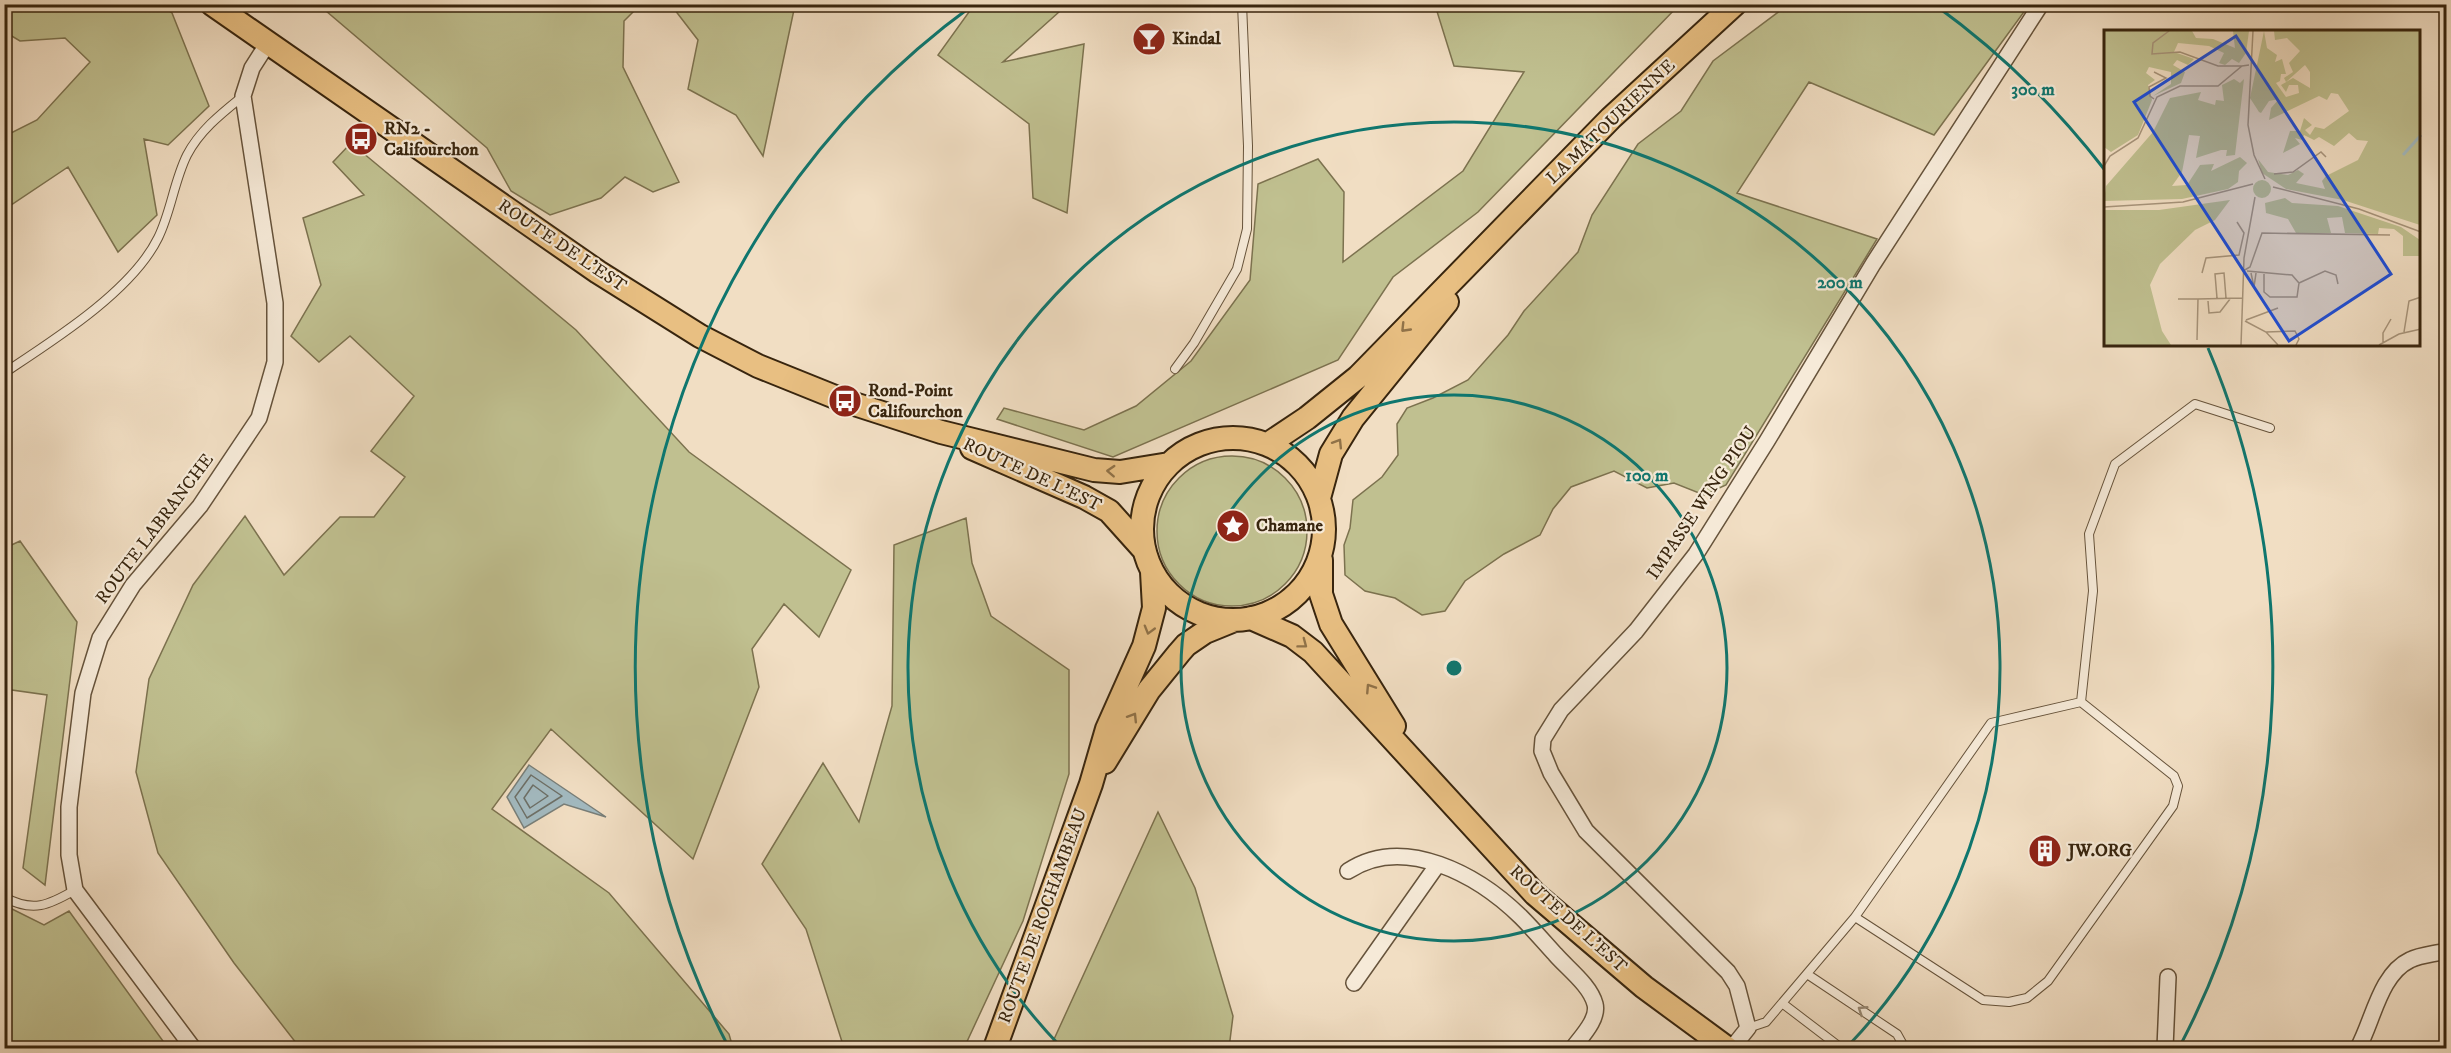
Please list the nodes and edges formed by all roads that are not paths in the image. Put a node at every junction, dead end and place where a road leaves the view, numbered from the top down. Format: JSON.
{"nodes":[{"id":1,"x":212,"y":4,"type":"edge"},
{"id":2,"x":1242,"y":4,"type":"edge"},
{"id":3,"x":1735,"y":4,"type":"edge"},
{"id":4,"x":2041,"y":4,"type":"edge"},
{"id":5,"x":268,"y":43,"type":"junction"},
{"id":6,"x":243,"y":96,"type":"junction"},
{"id":7,"x":1491,"y":243,"type":"junction"},
{"id":8,"x":1175,"y":369,"type":"dead end"},
{"id":9,"x":4,"y":372,"type":"edge"},
{"id":10,"x":2270,"y":428,"type":"dead end"},
{"id":11,"x":941,"y":432,"type":"junction"},
{"id":12,"x":1268,"y":444,"type":"junction"},
{"id":13,"x":1169,"y":464,"type":"junction"},
{"id":14,"x":1319,"y":498,"type":"junction"},
{"id":15,"x":1144,"y":550,"type":"junction"},
{"id":16,"x":1321,"y":552,"type":"junction"},
{"id":17,"x":1152,"y":572,"type":"junction"},
{"id":18,"x":1243,"y":619,"type":"junction"},
{"id":19,"x":2080,"y":702,"type":"junction"},
{"id":20,"x":1424,"y":773,"type":"junction"},
{"id":21,"x":1091,"y":784,"type":"junction"},
{"id":22,"x":1438,"y":864,"type":"junction"},
{"id":23,"x":1348,"y":871,"type":"dead end"},
{"id":24,"x":75,"y":890,"type":"junction"},
{"id":25,"x":1535,"y":894,"type":"junction"},
{"id":26,"x":4,"y":897,"type":"edge"},
{"id":27,"x":1520,"y":916,"type":"junction"},
{"id":28,"x":1855,"y":917,"type":"junction"},
{"id":29,"x":2446,"y":951,"type":"edge"},
{"id":30,"x":1807,"y":974,"type":"junction"},
{"id":31,"x":2168,"y":977,"type":"dead end"},
{"id":32,"x":1354,"y":983,"type":"dead end"},
{"id":33,"x":1782,"y":1003,"type":"junction"},
{"id":34,"x":1748,"y":1028,"type":"junction"},
{"id":35,"x":193,"y":1048,"type":"edge"},
{"id":36,"x":995,"y":1048,"type":"edge"},
{"id":37,"x":1573,"y":1048,"type":"edge"},
{"id":38,"x":1727,"y":1048,"type":"edge"},
{"id":39,"x":1732,"y":1048,"type":"edge"},
{"id":40,"x":1841,"y":1048,"type":"edge"},
{"id":41,"x":1900,"y":1048,"type":"edge"},
{"id":42,"x":2165,"y":1048,"type":"edge"},
{"id":43,"x":2358,"y":1048,"type":"edge"}],
"edges":[{"from":1,"to":5,"type":"main road","name":"ROUTE DE L'EST"},
{"from":2,"to":8,"type":"lane"},
{"from":3,"to":7,"type":"main road","name":"LA MATOURIENNE"},
{"from":4,"to":34,"type":"street","name":"IMPASSE WING PIOU"},
{"from":5,"to":6,"type":"street","name":"ROUTE LABRANCHE"},
{"from":5,"to":11,"type":"main road","name":"ROUTE DE L'EST"},
{"from":6,"to":9,"type":"lane"},
{"from":6,"to":24,"type":"street","name":"ROUTE LABRANCHE"},
{"from":7,"to":12,"type":"main road","name":"LA MATOURIENNE","one_way":true},
{"from":14,"to":7,"type":"main road","name":"LA MATOURIENNE","one_way":true},
{"from":10,"to":19,"type":"lane"},
{"from":13,"to":11,"type":"main road","name":"ROUTE DE L'EST","one_way":true},
{"from":11,"to":15,"type":"main road","name":"ROUTE DE L'EST"},
{"from":12,"to":13,"type":"main road"},
{"from":12,"to":14,"type":"main road"},
{"from":13,"to":15,"type":"main road"},
{"from":14,"to":16,"type":"main road"},
{"from":15,"to":17,"type":"main road"},
{"from":16,"to":18,"type":"main road"},
{"from":20,"to":16,"type":"main road","name":"ROUTE DE L'EST","one_way":true},
{"from":17,"to":18,"type":"main road"},
{"from":17,"to":21,"type":"main road","name":"ROUTE DE ROCHAMBEAU","one_way":true},
{"from":18,"to":20,"type":"main road","name":"ROUTE DE L'EST","one_way":true},
{"from":21,"to":18,"type":"main road","name":"ROUTE DE ROCHAMBEAU","one_way":true},
{"from":19,"to":28,"type":"lane"},
{"from":19,"to":28,"type":"lane"},
{"from":20,"to":25,"type":"main road","name":"ROUTE DE L'EST"},
{"from":21,"to":36,"type":"main road","name":"ROUTE DE ROCHAMBEAU"},
{"from":22,"to":23,"type":"street"},
{"from":22,"to":27,"type":"street"},
{"from":22,"to":32,"type":"street"},
{"from":24,"to":26,"type":"lane"},
{"from":24,"to":35,"type":"street","name":"ROUTE LABRANCHE"},
{"from":25,"to":27,"type":"street"},
{"from":25,"to":38,"type":"main road","name":"ROUTE DE L'EST"},
{"from":27,"to":37,"type":"street"},
{"from":28,"to":30,"type":"lane"},
{"from":29,"to":43,"type":"street"},
{"from":30,"to":33,"type":"lane"},
{"from":41,"to":30,"type":"lane","one_way":true},
{"from":31,"to":42,"type":"street"},
{"from":33,"to":34,"type":"lane"},
{"from":33,"to":40,"type":"lane"},
{"from":34,"to":39,"type":"street"}]}
